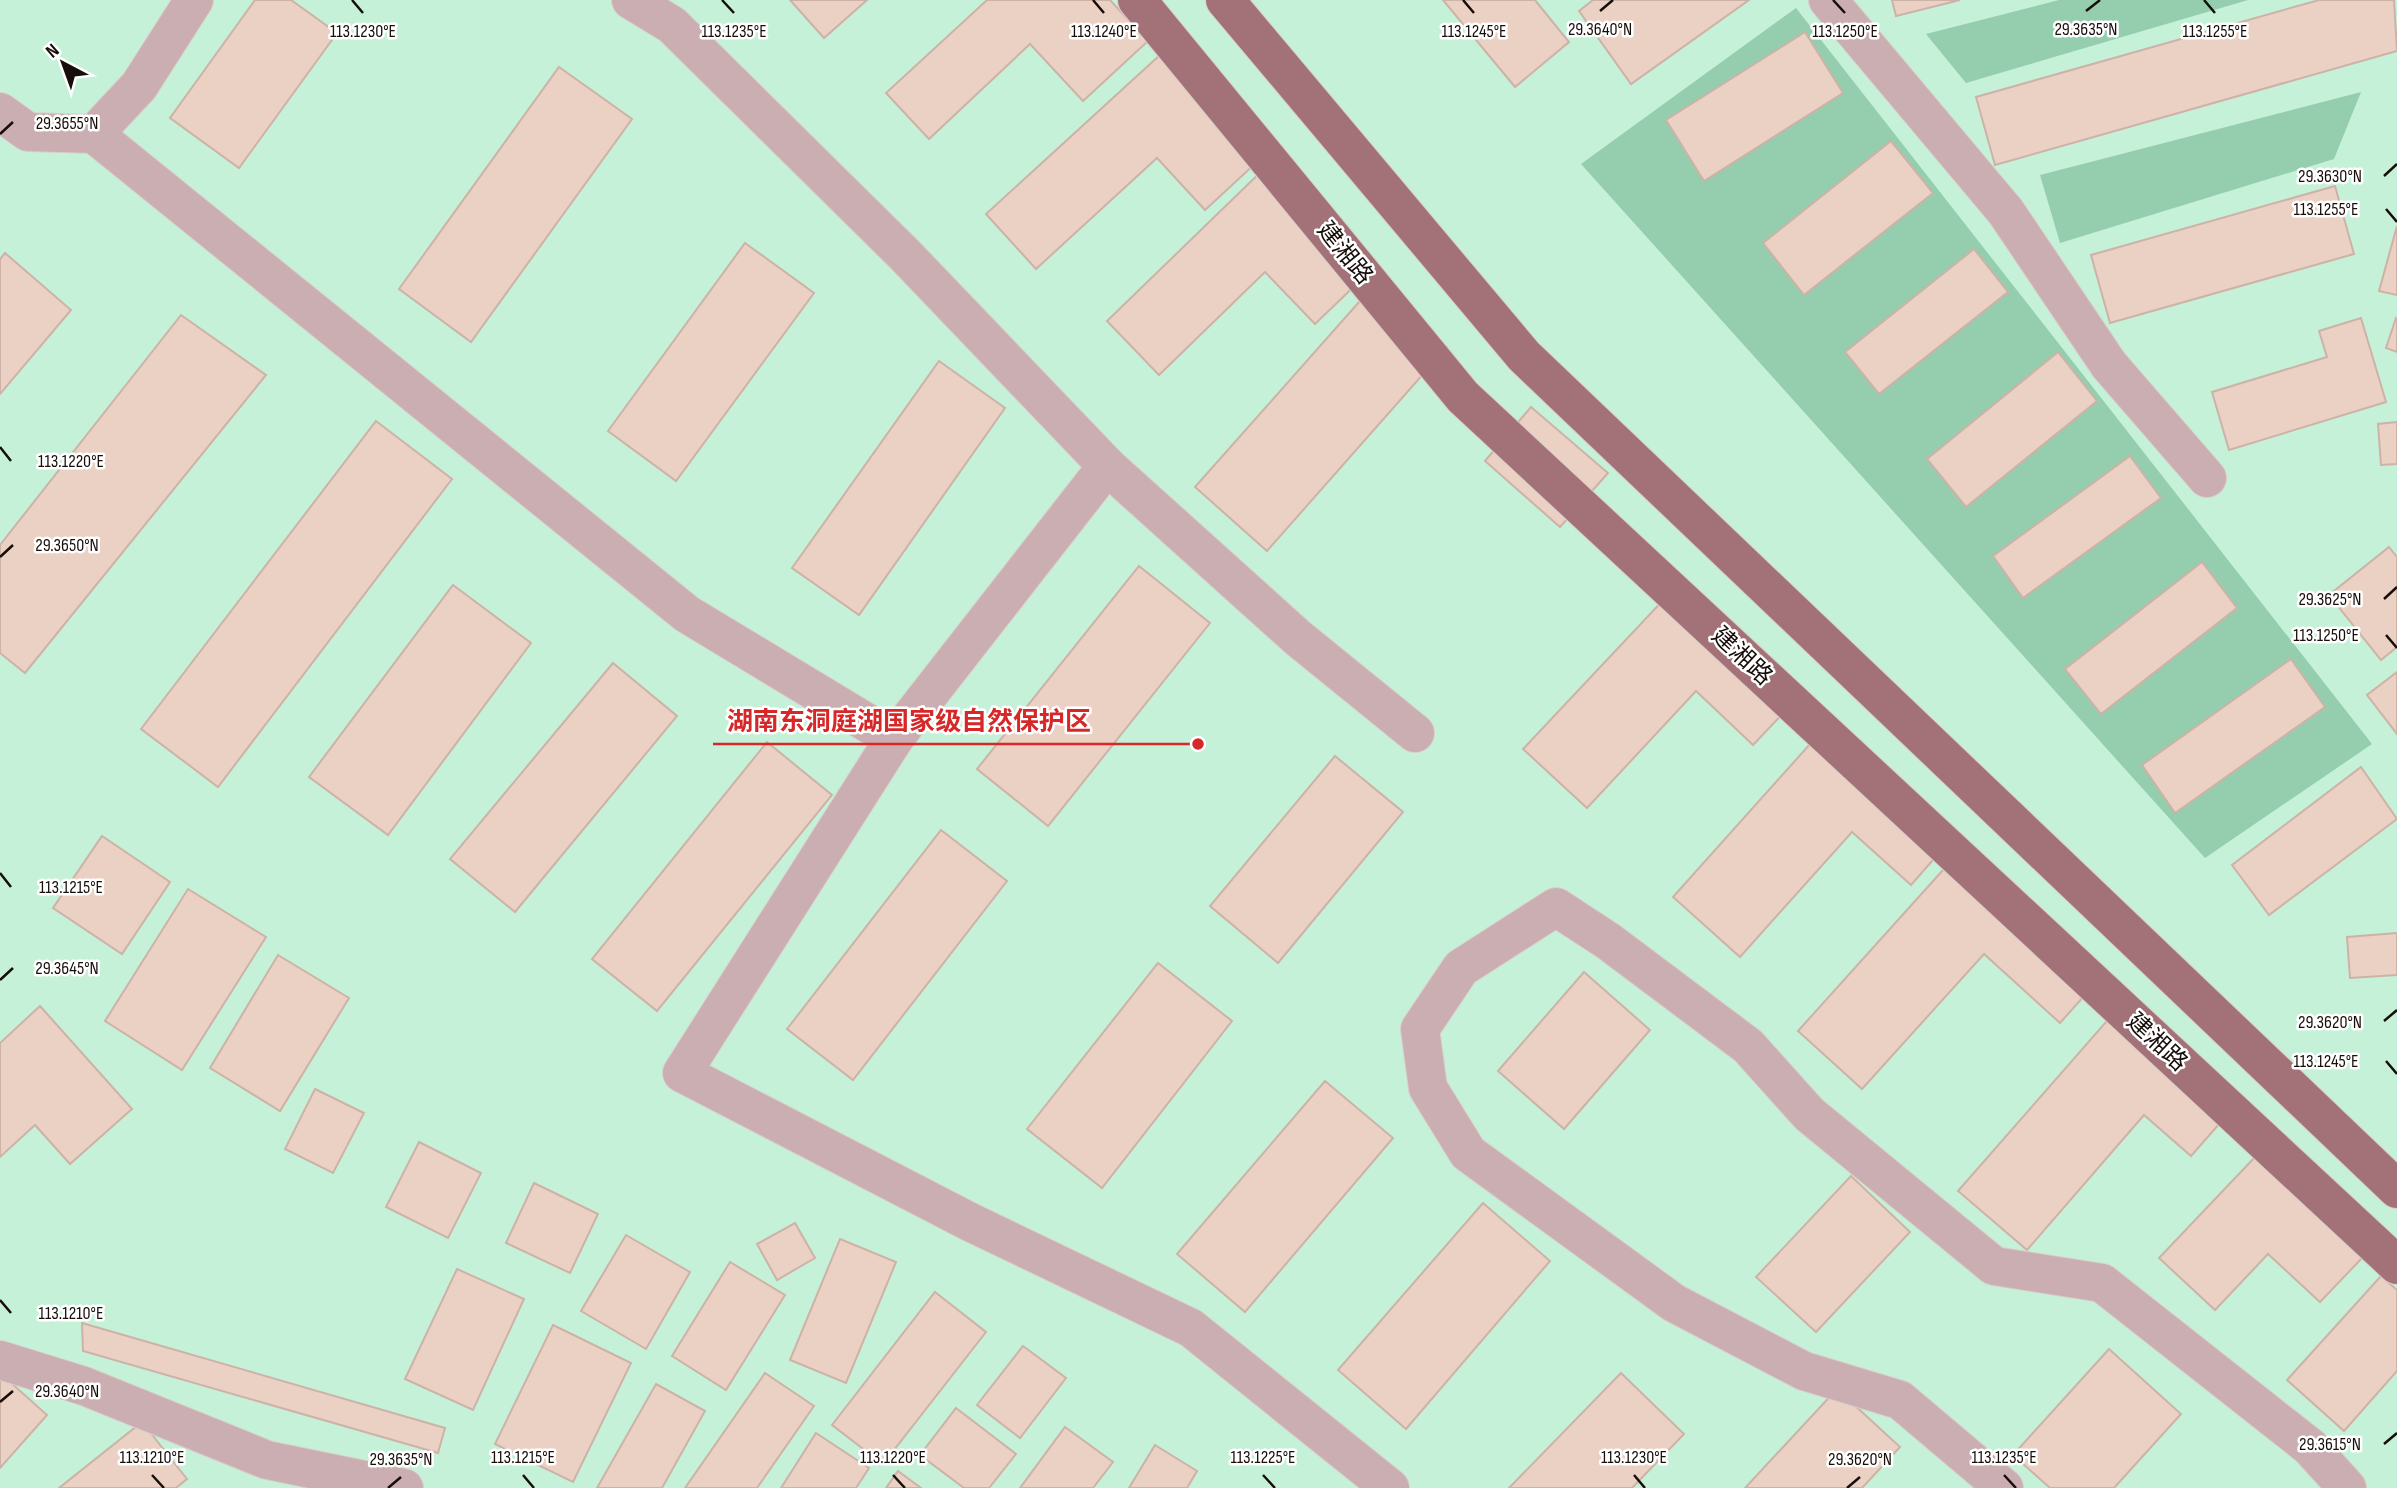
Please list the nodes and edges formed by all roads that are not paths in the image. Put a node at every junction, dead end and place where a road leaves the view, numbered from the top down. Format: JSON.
{"nodes":[{"id":1,"x":194,"y":0,"type":"edge"},
{"id":2,"x":631,"y":0,"type":"edge"},
{"id":3,"x":1137,"y":0,"type":"edge"},
{"id":4,"x":1225,"y":0,"type":"edge"},
{"id":5,"x":1828,"y":0,"type":"edge"},
{"id":6,"x":0,"y":112,"type":"edge"},
{"id":7,"x":94,"y":134,"type":"junction"},
{"id":8,"x":1107,"y":466,"type":"junction"},
{"id":9,"x":2207,"y":478,"type":"dead end"},
{"id":10,"x":1415,"y":733,"type":"dead end"},
{"id":11,"x":894,"y":739,"type":"junction"},
{"id":12,"x":2397,"y":1189,"type":"edge"},
{"id":13,"x":2397,"y":1265,"type":"edge"},
{"id":14,"x":0,"y":1360,"type":"edge"},
{"id":15,"x":404,"y":1488,"type":"edge"},
{"id":16,"x":1390,"y":1488,"type":"edge"},
{"id":17,"x":2004,"y":1488,"type":"edge"},
{"id":18,"x":2347,"y":1488,"type":"edge"}],
"edges":[{"from":1,"to":7,"type":"street"},
{"from":2,"to":8,"type":"street"},
{"from":3,"to":13,"type":"main road","name":"建湘路"},
{"from":4,"to":12,"type":"main road"},
{"from":5,"to":9,"type":"street"},
{"from":6,"to":7,"type":"street"},
{"from":7,"to":11,"type":"street"},
{"from":8,"to":10,"type":"street"},
{"from":8,"to":11,"type":"street"},
{"from":11,"to":16,"type":"street"},
{"from":14,"to":15,"type":"street"},
{"from":17,"to":18,"type":"street"}]}
